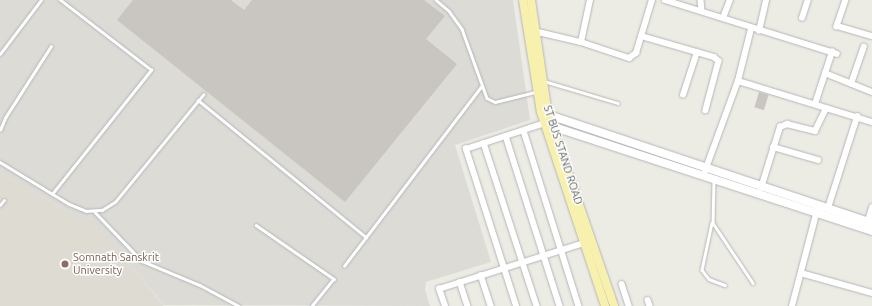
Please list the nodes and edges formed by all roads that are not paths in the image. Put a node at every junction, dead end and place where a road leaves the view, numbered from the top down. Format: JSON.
{"nodes":[{"id":1,"x":41,"y":0,"type":"edge"},
{"id":2,"x":60,"y":0,"type":"edge"},
{"id":3,"x":436,"y":0,"type":"edge"},
{"id":4,"x":523,"y":0,"type":"edge"},
{"id":5,"x":532,"y":0,"type":"edge"},
{"id":6,"x":590,"y":0,"type":"edge"},
{"id":7,"x":652,"y":0,"type":"edge"},
{"id":8,"x":665,"y":0,"type":"edge"},
{"id":9,"x":701,"y":0,"type":"edge"},
{"id":10,"x":730,"y":0,"type":"edge"},
{"id":11,"x":766,"y":0,"type":"edge"},
{"id":12,"x":808,"y":0,"type":"edge"},
{"id":13,"x":846,"y":0,"type":"edge"},
{"id":14,"x":702,"y":11,"type":"junction"},
{"id":15,"x":723,"y":18,"type":"junction"},
{"id":16,"x":802,"y":18,"type":"dead end"},
{"id":17,"x":527,"y":29,"type":"junction"},
{"id":18,"x":751,"y":29,"type":"junction"},
{"id":19,"x":759,"y":31,"type":"junction"},
{"id":20,"x":536,"y":32,"type":"junction"},
{"id":21,"x":641,"y":36,"type":"junction"},
{"id":22,"x":872,"y":36,"type":"edge"},
{"id":23,"x":581,"y":42,"type":"junction"},
{"id":24,"x":51,"y":46,"type":"dead end"},
{"id":25,"x":864,"y":47,"type":"dead end"},
{"id":26,"x":697,"y":52,"type":"junction"},
{"id":27,"x":0,"y":54,"type":"edge"},
{"id":28,"x":825,"y":73,"type":"junction"},
{"id":29,"x":542,"y":80,"type":"junction"},
{"id":30,"x":738,"y":81,"type":"junction"},
{"id":31,"x":852,"y":84,"type":"junction"},
{"id":32,"x":481,"y":87,"type":"junction"},
{"id":33,"x":536,"y":92,"type":"junction"},
{"id":34,"x":872,"y":92,"type":"edge"},
{"id":35,"x":203,"y":95,"type":"dead end"},
{"id":36,"x":683,"y":95,"type":"dead end"},
{"id":37,"x":198,"y":100,"type":"junction"},
{"id":38,"x":618,"y":103,"type":"dead end"},
{"id":39,"x":815,"y":104,"type":"junction"},
{"id":40,"x":826,"y":108,"type":"junction"},
{"id":41,"x":706,"y":110,"type":"dead end"},
{"id":42,"x":545,"y":113,"type":"junction"},
{"id":43,"x":857,"y":117,"type":"junction"},
{"id":44,"x":872,"y":122,"type":"edge"},
{"id":45,"x":548,"y":125,"type":"junction"},
{"id":46,"x":0,"y":130,"type":"edge"},
{"id":47,"x":524,"y":131,"type":"junction"},
{"id":48,"x":506,"y":136,"type":"junction"},
{"id":49,"x":484,"y":143,"type":"junction"},
{"id":50,"x":773,"y":147,"type":"junction"},
{"id":51,"x":818,"y":160,"type":"dead end"},
{"id":52,"x":0,"y":162,"type":"edge"},
{"id":53,"x":707,"y":167,"type":"junction"},
{"id":54,"x":704,"y":176,"type":"junction"},
{"id":55,"x":714,"y":179,"type":"junction"},
{"id":56,"x":762,"y":186,"type":"junction"},
{"id":57,"x":52,"y":194,"type":"junction"},
{"id":58,"x":759,"y":194,"type":"junction"},
{"id":59,"x":787,"y":194,"type":"junction"},
{"id":60,"x":4,"y":200,"type":"dead end"},
{"id":61,"x":784,"y":202,"type":"junction"},
{"id":62,"x":0,"y":205,"type":"edge"},
{"id":63,"x":828,"y":208,"type":"junction"},
{"id":64,"x":872,"y":208,"type":"edge"},
{"id":65,"x":818,"y":209,"type":"junction"},
{"id":66,"x":95,"y":212,"type":"junction"},
{"id":67,"x":870,"y":222,"type":"edge"},
{"id":68,"x":713,"y":223,"type":"junction"},
{"id":69,"x":256,"y":225,"type":"dead end"},
{"id":70,"x":872,"y":231,"type":"edge"},
{"id":71,"x":366,"y":237,"type":"junction"},
{"id":72,"x":584,"y":243,"type":"junction"},
{"id":73,"x":560,"y":249,"type":"junction"},
{"id":74,"x":543,"y":255,"type":"junction"},
{"id":75,"x":523,"y":262,"type":"junction"},
{"id":76,"x":344,"y":266,"type":"dead end"},
{"id":77,"x":504,"y":267,"type":"junction"},
{"id":78,"x":801,"y":273,"type":"junction"},
{"id":79,"x":481,"y":276,"type":"junction"},
{"id":80,"x":460,"y":282,"type":"junction"},
{"id":81,"x":753,"y":283,"type":"dead end"},
{"id":82,"x":622,"y":284,"type":"dead end"},
{"id":83,"x":725,"y":285,"type":"dead end"},
{"id":84,"x":872,"y":293,"type":"edge"},
{"id":85,"x":239,"y":306,"type":"edge"},
{"id":86,"x":312,"y":306,"type":"edge"},
{"id":87,"x":445,"y":306,"type":"edge"},
{"id":88,"x":468,"y":306,"type":"edge"},
{"id":89,"x":491,"y":306,"type":"edge"},
{"id":90,"x":516,"y":306,"type":"edge"},
{"id":91,"x":537,"y":306,"type":"edge"},
{"id":92,"x":560,"y":306,"type":"edge"},
{"id":93,"x":579,"y":306,"type":"edge"},
{"id":94,"x":605,"y":306,"type":"edge"},
{"id":95,"x":614,"y":306,"type":"edge"},
{"id":96,"x":629,"y":306,"type":"edge"},
{"id":97,"x":792,"y":306,"type":"edge"}],
"edges":[{"from":1,"to":27,"type":"lane"},
{"from":2,"to":57,"type":"lane"},
{"from":3,"to":32,"type":"lane"},
{"from":4,"to":17,"type":"main road"},
{"from":5,"to":20,"type":"main road","name":"ST BUS STAND ROAD"},
{"from":6,"to":23,"type":"street"},
{"from":7,"to":21,"type":"street"},
{"from":8,"to":14,"type":"street"},
{"from":9,"to":14,"type":"street"},
{"from":10,"to":15,"type":"street"},
{"from":11,"to":19,"type":"street"},
{"from":12,"to":16,"type":"street"},
{"from":13,"to":22,"type":"street"},
{"from":14,"to":15,"type":"street"},
{"from":15,"to":18,"type":"street"},
{"from":17,"to":20,"type":"street"},
{"from":17,"to":33,"type":"main road"},
{"from":18,"to":19,"type":"street"},
{"from":18,"to":30,"type":"street"},
{"from":19,"to":28,"type":"street"},
{"from":20,"to":23,"type":"street"},
{"from":20,"to":29,"type":"main road","name":"ST BUS STAND ROAD"},
{"from":21,"to":23,"type":"street"},
{"from":21,"to":26,"type":"street"},
{"from":24,"to":46,"type":"lane"},
{"from":25,"to":31,"type":"street"},
{"from":26,"to":36,"type":"street"},
{"from":26,"to":41,"type":"street"},
{"from":28,"to":31,"type":"street"},
{"from":28,"to":39,"type":"street"},
{"from":29,"to":38,"type":"lane"},
{"from":29,"to":42,"type":"main road","name":"ST BUS STAND ROAD"},
{"from":30,"to":39,"type":"street"},
{"from":30,"to":53,"type":"street"},
{"from":31,"to":34,"type":"street"},
{"from":32,"to":33,"type":"lane"},
{"from":32,"to":71,"type":"lane"},
{"from":33,"to":42,"type":"main road"},
{"from":35,"to":37,"type":"lane"},
{"from":37,"to":66,"type":"lane"},
{"from":37,"to":71,"type":"lane"},
{"from":39,"to":40,"type":"street"},
{"from":40,"to":43,"type":"street"},
{"from":40,"to":50,"type":"street"},
{"from":42,"to":45,"type":"main road","name":"ST BUS STAND ROAD"},
{"from":42,"to":53,"type":"street"},
{"from":43,"to":44,"type":"street"},
{"from":43,"to":63,"type":"street"},
{"from":45,"to":47,"type":"street"},
{"from":45,"to":54,"type":"street"},
{"from":45,"to":72,"type":"main road"},
{"from":45,"to":95,"type":"main road","name":"ST BUS STAND ROAD"},
{"from":47,"to":48,"type":"street"},
{"from":47,"to":73,"type":"street"},
{"from":48,"to":49,"type":"street"},
{"from":48,"to":74,"type":"street"},
{"from":49,"to":75,"type":"street"},
{"from":49,"to":77,"type":"street"},
{"from":50,"to":51,"type":"street"},
{"from":50,"to":56,"type":"street"},
{"from":52,"to":57,"type":"lane"},
{"from":53,"to":54,"type":"street"},
{"from":53,"to":56,"type":"street"},
{"from":54,"to":55,"type":"street"},
{"from":55,"to":58,"type":"street"},
{"from":55,"to":68,"type":"lane"},
{"from":56,"to":58,"type":"street"},
{"from":56,"to":59,"type":"street"},
{"from":57,"to":66,"type":"lane"},
{"from":58,"to":61,"type":"street"},
{"from":59,"to":61,"type":"street"},
{"from":59,"to":65,"type":"street"},
{"from":60,"to":62,"type":"lane"},
{"from":61,"to":65,"type":"street"},
{"from":63,"to":65,"type":"street"},
{"from":63,"to":67,"type":"street"},
{"from":64,"to":67,"type":"street"},
{"from":65,"to":70,"type":"street"},
{"from":65,"to":78,"type":"street"},
{"from":66,"to":85,"type":"lane"},
{"from":68,"to":81,"type":"lane"},
{"from":68,"to":83,"type":"lane"},
{"from":69,"to":86,"type":"lane"},
{"from":71,"to":76,"type":"lane"},
{"from":72,"to":73,"type":"street"},
{"from":72,"to":94,"type":"main road"},
{"from":73,"to":74,"type":"street"},
{"from":73,"to":93,"type":"street"},
{"from":74,"to":75,"type":"street"},
{"from":74,"to":92,"type":"street"},
{"from":75,"to":77,"type":"street"},
{"from":75,"to":91,"type":"street"},
{"from":77,"to":79,"type":"street"},
{"from":77,"to":90,"type":"street"},
{"from":78,"to":84,"type":"street"},
{"from":78,"to":97,"type":"street"},
{"from":79,"to":80,"type":"street"},
{"from":79,"to":89,"type":"street"},
{"from":80,"to":87,"type":"street"},
{"from":80,"to":88,"type":"street"},
{"from":82,"to":96,"type":"street"}]}
